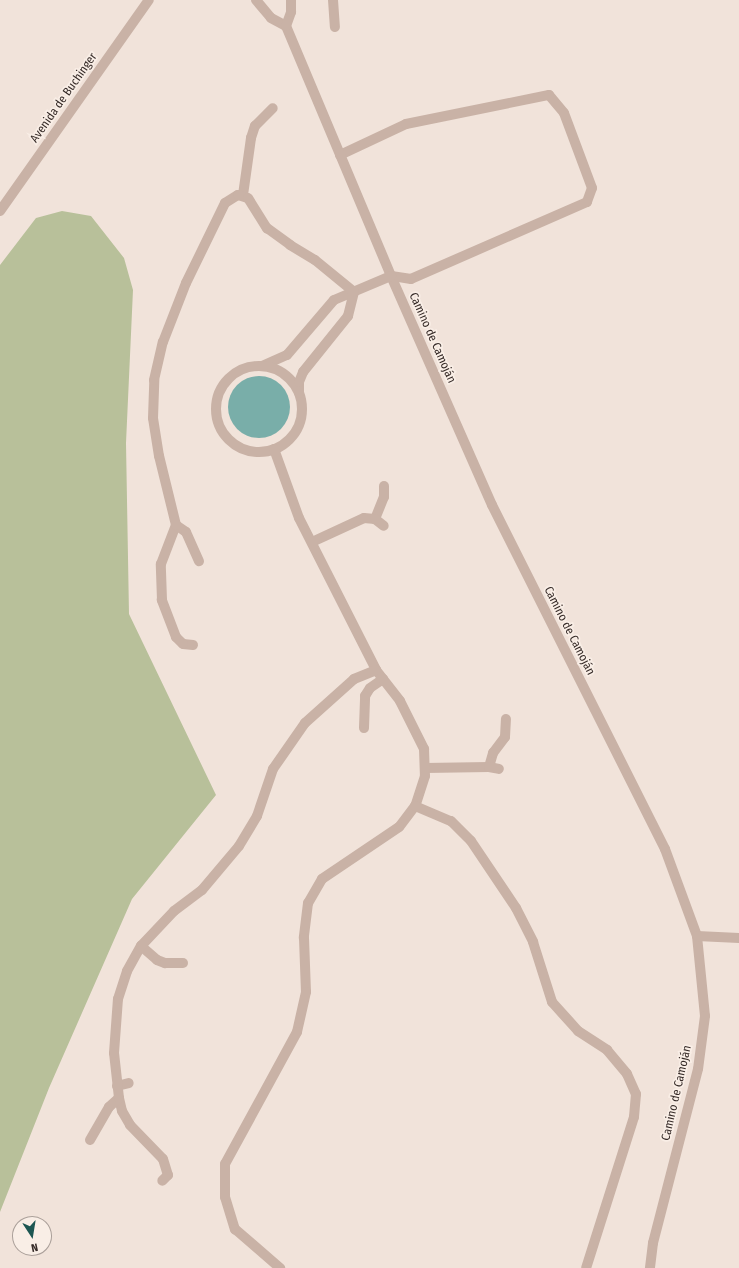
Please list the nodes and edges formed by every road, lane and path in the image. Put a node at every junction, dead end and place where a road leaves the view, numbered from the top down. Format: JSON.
{"nodes":[{"id":1,"x":149,"y":0,"type":"edge"},
{"id":2,"x":256,"y":0,"type":"edge"},
{"id":3,"x":291,"y":0,"type":"edge"},
{"id":4,"x":332,"y":0,"type":"edge"},
{"id":5,"x":286,"y":26,"type":"junction"},
{"id":6,"x":335,"y":27,"type":"dead end"},
{"id":7,"x":273,"y":108,"type":"dead end"},
{"id":8,"x":340,"y":155,"type":"junction"},
{"id":9,"x":243,"y":195,"type":"junction"},
{"id":10,"x":0,"y":211,"type":"edge"},
{"id":11,"x":391,"y":276,"type":"junction"},
{"id":12,"x":354,"y":292,"type":"junction"},
{"id":13,"x":262,"y":366,"type":"junction"},
{"id":14,"x":299,"y":394,"type":"junction"},
{"id":15,"x":274,"y":450,"type":"junction"},
{"id":16,"x":384,"y":486,"type":"dead end"},
{"id":17,"x":375,"y":519,"type":"junction"},
{"id":18,"x":176,"y":525,"type":"junction"},
{"id":19,"x":384,"y":526,"type":"dead end"},
{"id":20,"x":312,"y":542,"type":"junction"},
{"id":21,"x":199,"y":561,"type":"dead end"},
{"id":22,"x":193,"y":645,"type":"dead end"},
{"id":23,"x":376,"y":670,"type":"junction"},
{"id":24,"x":383,"y":680,"type":"junction"},
{"id":25,"x":506,"y":719,"type":"dead end"},
{"id":26,"x":364,"y":728,"type":"dead end"},
{"id":27,"x":424,"y":768,"type":"junction"},
{"id":28,"x":415,"y":806,"type":"junction"},
{"id":29,"x":697,"y":936,"type":"junction"},
{"id":30,"x":739,"y":938,"type":"edge"},
{"id":31,"x":141,"y":946,"type":"junction"},
{"id":32,"x":182,"y":963,"type":"dead end"},
{"id":33,"x":129,"y":1083,"type":"dead end"},
{"id":34,"x":117,"y":1086,"type":"junction"},
{"id":35,"x":118,"y":1098,"type":"junction"},
{"id":36,"x":90,"y":1140,"type":"dead end"},
{"id":37,"x":162,"y":1181,"type":"dead end"},
{"id":38,"x":280,"y":1268,"type":"edge"},
{"id":39,"x":586,"y":1268,"type":"edge"},
{"id":40,"x":650,"y":1268,"type":"edge"}],
"edges":[{"from":1,"to":10,"type":"street","name":"Avenida de Buchinger"},
{"from":2,"to":5,"type":"street"},
{"from":3,"to":5,"type":"street"},
{"from":4,"to":6,"type":"street"},
{"from":5,"to":8,"type":"street","name":"Camino de Camoján"},
{"from":7,"to":9,"type":"street"},
{"from":8,"to":11,"type":"street","name":"Camino de Camoján"},
{"from":8,"to":11,"type":"street"},
{"from":9,"to":12,"type":"street"},
{"from":9,"to":18,"type":"street"},
{"from":11,"to":12,"type":"street"},
{"from":11,"to":29,"type":"street","name":"Camino de Camoján"},
{"from":12,"to":13,"type":"street"},
{"from":12,"to":14,"type":"street"},
{"from":13,"to":14,"type":"street"},
{"from":13,"to":15,"type":"street"},
{"from":14,"to":15,"type":"street"},
{"from":15,"to":20,"type":"street"},
{"from":16,"to":17,"type":"street"},
{"from":17,"to":19,"type":"street"},
{"from":17,"to":20,"type":"street"},
{"from":18,"to":21,"type":"street"},
{"from":18,"to":22,"type":"street"},
{"from":20,"to":23,"type":"street"},
{"from":23,"to":24,"type":"street"},
{"from":23,"to":31,"type":"street"},
{"from":24,"to":26,"type":"street"},
{"from":24,"to":27,"type":"street"},
{"from":25,"to":27,"type":"street"},
{"from":27,"to":28,"type":"street"},
{"from":28,"to":38,"type":"street"},
{"from":28,"to":39,"type":"street"},
{"from":29,"to":30,"type":"street"},
{"from":29,"to":40,"type":"street","name":"Camino de Camoján"},
{"from":31,"to":32,"type":"street"},
{"from":31,"to":34,"type":"street"},
{"from":33,"to":34,"type":"street"},
{"from":34,"to":35,"type":"street"},
{"from":35,"to":36,"type":"street"},
{"from":35,"to":37,"type":"street"}]}
